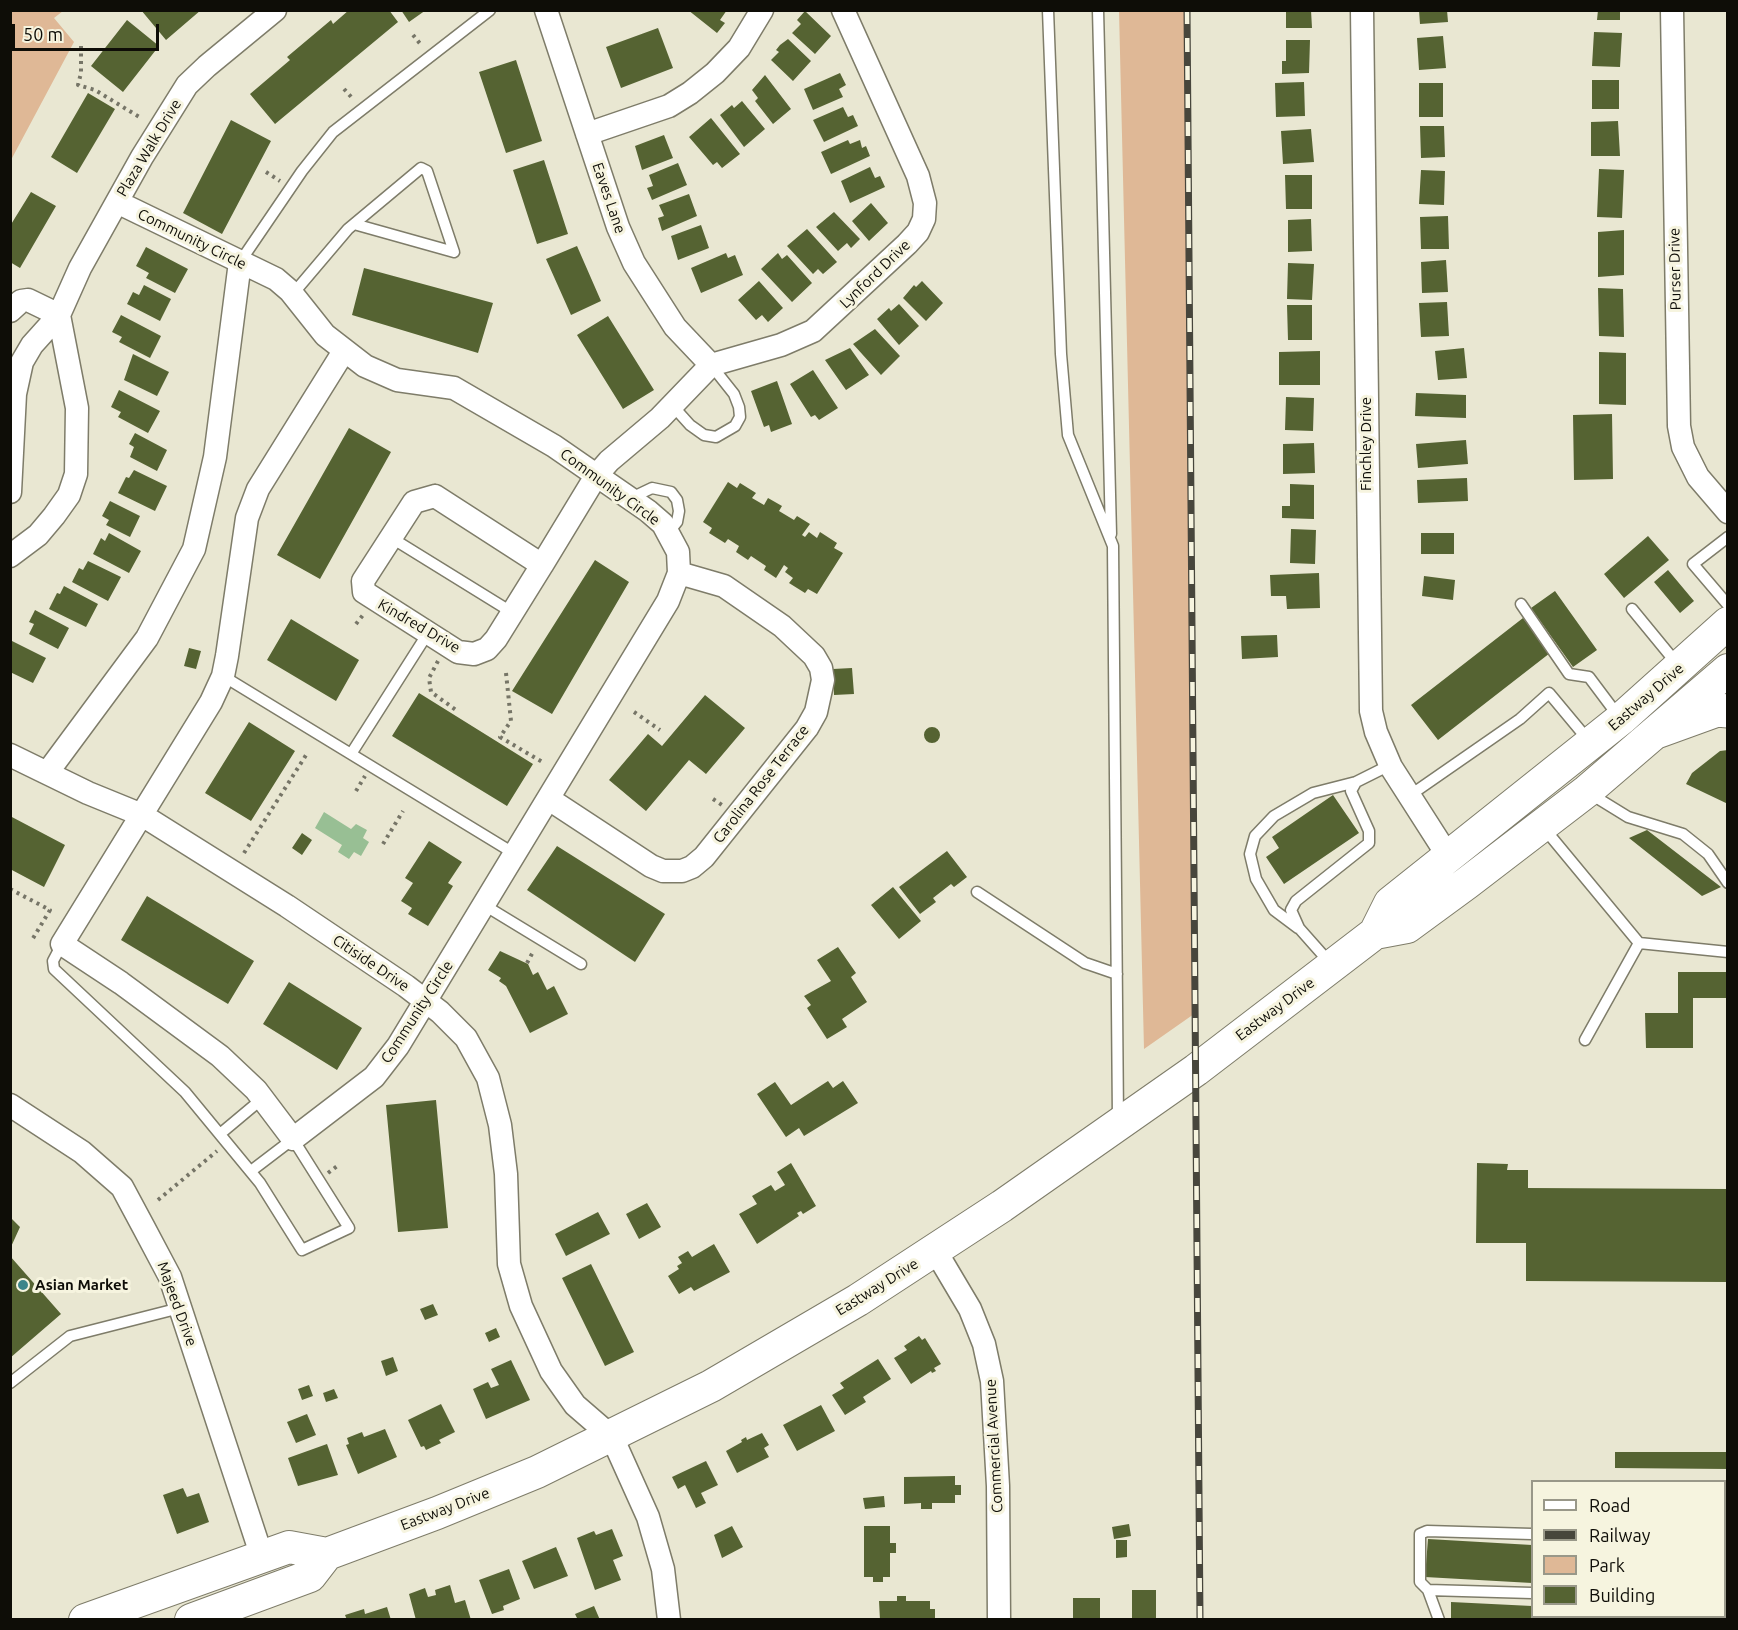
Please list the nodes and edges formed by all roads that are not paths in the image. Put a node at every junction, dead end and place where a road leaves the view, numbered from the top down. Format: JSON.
{"nodes":[{"id":1,"x":275,"y":10,"type":"edge"},
{"id":2,"x":490,"y":10,"type":"edge"},
{"id":3,"x":762,"y":10,"type":"edge"},
{"id":4,"x":843,"y":10,"type":"edge"},
{"id":5,"x":1048,"y":10,"type":"edge"},
{"id":6,"x":1098,"y":10,"type":"edge"},
{"id":7,"x":1362,"y":10,"type":"edge"},
{"id":8,"x":1672,"y":10,"type":"edge"},
{"id":9,"x":551,"y":12,"type":"edge"},
{"id":10,"x":587,"y":134,"type":"junction"},
{"id":11,"x":117,"y":202,"type":"junction"},
{"id":12,"x":354,"y":224,"type":"junction"},
{"id":13,"x":240,"y":262,"type":"junction"},
{"id":14,"x":292,"y":295,"type":"junction"},
{"id":15,"x":10,"y":311,"type":"edge"},
{"id":16,"x":59,"y":315,"type":"junction"},
{"id":17,"x":344,"y":351,"type":"junction"},
{"id":18,"x":711,"y":365,"type":"junction"},
{"id":19,"x":672,"y":405,"type":"junction"},
{"id":20,"x":596,"y":476,"type":"junction"},
{"id":21,"x":11,"y":487,"type":"edge"},
{"id":22,"x":1728,"y":512,"type":"edge"},
{"id":23,"x":390,"y":537,"type":"junction"},
{"id":24,"x":1728,"y":537,"type":"edge"},
{"id":25,"x":1111,"y":541,"type":"junction"},
{"id":26,"x":10,"y":556,"type":"edge"},
{"id":27,"x":542,"y":565,"type":"junction"},
{"id":28,"x":679,"y":573,"type":"junction"},
{"id":29,"x":1521,"y":604,"type":"dead end"},
{"id":30,"x":1728,"y":605,"type":"edge"},
{"id":31,"x":1632,"y":609,"type":"dead end"},
{"id":32,"x":513,"y":613,"type":"junction"},
{"id":33,"x":1728,"y":623,"type":"edge"},
{"id":34,"x":428,"y":633,"type":"junction"},
{"id":35,"x":1680,"y":668,"type":"junction"},
{"id":36,"x":1728,"y":670,"type":"edge"},
{"id":37,"x":223,"y":676,"type":"junction"},
{"id":38,"x":1728,"y":711,"type":"edge"},
{"id":39,"x":1621,"y":719,"type":"junction"},
{"id":40,"x":1659,"y":731,"type":"junction"},
{"id":41,"x":1591,"y":744,"type":"junction"},
{"id":42,"x":351,"y":754,"type":"junction"},
{"id":43,"x":10,"y":755,"type":"edge"},
{"id":44,"x":1390,"y":765,"type":"junction"},
{"id":45,"x":47,"y":773,"type":"junction"},
{"id":46,"x":1356,"y":782,"type":"junction"},
{"id":47,"x":1587,"y":791,"type":"junction"},
{"id":48,"x":1409,"y":796,"type":"junction"},
{"id":49,"x":549,"y":799,"type":"junction"},
{"id":50,"x":142,"y":815,"type":"junction"},
{"id":51,"x":1543,"y":827,"type":"junction"},
{"id":52,"x":515,"y":855,"type":"junction"},
{"id":53,"x":1448,"y":856,"type":"junction"},
{"id":54,"x":1728,"y":883,"type":"edge"},
{"id":55,"x":977,"y":892,"type":"dead end"},
{"id":56,"x":484,"y":905,"type":"junction"},
{"id":57,"x":1299,"y":928,"type":"junction"},
{"id":58,"x":1375,"y":933,"type":"junction"},
{"id":59,"x":1639,"y":943,"type":"junction"},
{"id":60,"x":62,"y":944,"type":"junction"},
{"id":61,"x":1728,"y":952,"type":"edge"},
{"id":62,"x":581,"y":964,"type":"dead end"},
{"id":63,"x":1333,"y":965,"type":"junction"},
{"id":64,"x":1117,"y":974,"type":"junction"},
{"id":65,"x":427,"y":1001,"type":"junction"},
{"id":66,"x":1585,"y":1040,"type":"dead end"},
{"id":67,"x":263,"y":1098,"type":"junction"},
{"id":68,"x":10,"y":1105,"type":"edge"},
{"id":69,"x":1118,"y":1122,"type":"junction"},
{"id":70,"x":220,"y":1134,"type":"junction"},
{"id":71,"x":293,"y":1139,"type":"junction"},
{"id":72,"x":251,"y":1172,"type":"junction"},
{"id":73,"x":935,"y":1250,"type":"junction"},
{"id":74,"x":180,"y":1308,"type":"junction"},
{"id":75,"x":10,"y":1383,"type":"edge"},
{"id":76,"x":612,"y":1437,"type":"junction"},
{"id":77,"x":1531,"y":1534,"type":"edge"},
{"id":78,"x":327,"y":1554,"type":"junction"},
{"id":79,"x":262,"y":1557,"type":"junction"},
{"id":80,"x":1428,"y":1590,"type":"junction"},
{"id":81,"x":1531,"y":1593,"type":"edge"},
{"id":82,"x":85,"y":1620,"type":"edge"},
{"id":83,"x":191,"y":1620,"type":"edge"},
{"id":84,"x":669,"y":1620,"type":"edge"},
{"id":85,"x":999,"y":1620,"type":"edge"},
{"id":86,"x":1439,"y":1620,"type":"edge"}],
"edges":[{"from":1,"to":11,"type":"street","name":"Plaza Walk Drive"},
{"from":2,"to":13,"type":"lane"},
{"from":3,"to":10,"type":"street"},
{"from":4,"to":18,"type":"street","name":"Lynford Drive"},
{"from":5,"to":25,"type":"lane"},
{"from":6,"to":25,"type":"lane"},
{"from":7,"to":44,"type":"street","name":"Finchley Drive"},
{"from":8,"to":22,"type":"street","name":"Purser Drive"},
{"from":9,"to":10,"type":"street","name":"Eaves Lane"},
{"from":10,"to":18,"type":"street","name":"Eaves Lane"},
{"from":11,"to":13,"type":"street","name":"Community Circle"},
{"from":11,"to":16,"type":"street","name":"Plaza Walk Drive"},
{"from":12,"to":12,"type":"lane"},
{"from":12,"to":14,"type":"lane"},
{"from":13,"to":14,"type":"street","name":"Community Circle"},
{"from":13,"to":45,"type":"street"},
{"from":14,"to":17,"type":"street","name":"Community Circle"},
{"from":15,"to":16,"type":"street"},
{"from":16,"to":21,"type":"street","name":"Plaza Walk Drive"},
{"from":16,"to":26,"type":"street"},
{"from":17,"to":20,"type":"street","name":"Community Circle"},
{"from":17,"to":37,"type":"street"},
{"from":18,"to":19,"type":"street","name":"Kindred Drive"},
{"from":18,"to":19,"type":"lane"},
{"from":19,"to":20,"type":"street","name":"Kindred Drive"},
{"from":20,"to":27,"type":"street","name":"Kindred Drive"},
{"from":20,"to":28,"type":"street","name":"Community Circle"},
{"from":23,"to":27,"type":"street","name":"Kindred Drive"},
{"from":23,"to":32,"type":"lane"},
{"from":23,"to":34,"type":"street","name":"Kindred Drive"},
{"from":24,"to":30,"type":"lane"},
{"from":25,"to":64,"type":"lane"},
{"from":27,"to":32,"type":"street","name":"Kindred Drive"},
{"from":28,"to":49,"type":"street","name":"Community Circle"},
{"from":28,"to":49,"type":"street","name":"Carolina Rose Terrace"},
{"from":29,"to":39,"type":"lane"},
{"from":31,"to":35,"type":"lane"},
{"from":32,"to":34,"type":"street","name":"Kindred Drive"},
{"from":33,"to":35,"type":"main road","name":"Eastway Drive"},
{"from":34,"to":42,"type":"lane"},
{"from":35,"to":39,"type":"main road","name":"Eastway Drive"},
{"from":36,"to":40,"type":"main road","name":"Eastway Drive"},
{"from":37,"to":42,"type":"lane"},
{"from":37,"to":50,"type":"street"},
{"from":38,"to":40,"type":"main road"},
{"from":39,"to":41,"type":"main road","name":"Eastway Drive"},
{"from":40,"to":47,"type":"main road","name":"Eastway Drive"},
{"from":41,"to":48,"type":"lane"},
{"from":41,"to":53,"type":"main road","name":"Eastway Drive"},
{"from":42,"to":52,"type":"lane"},
{"from":43,"to":45,"type":"street","name":"Citiside Drive"},
{"from":44,"to":46,"type":"lane"},
{"from":44,"to":48,"type":"street","name":"Finchley Drive"},
{"from":45,"to":50,"type":"street","name":"Citiside Drive"},
{"from":46,"to":57,"type":"lane"},
{"from":46,"to":57,"type":"lane"},
{"from":47,"to":51,"type":"main road","name":"Eastway Drive"},
{"from":47,"to":54,"type":"lane"},
{"from":48,"to":53,"type":"street","name":"Finchley Drive"},
{"from":49,"to":52,"type":"street","name":"Community Circle"},
{"from":50,"to":60,"type":"street"},
{"from":50,"to":65,"type":"street","name":"Citiside Drive"},
{"from":51,"to":58,"type":"main road","name":"Eastway Drive"},
{"from":51,"to":59,"type":"lane"},
{"from":52,"to":56,"type":"street","name":"Community Circle"},
{"from":53,"to":58,"type":"main road","name":"Eastway Drive"},
{"from":55,"to":64,"type":"lane"},
{"from":56,"to":62,"type":"lane"},
{"from":56,"to":65,"type":"street","name":"Community Circle"},
{"from":57,"to":63,"type":"lane"},
{"from":58,"to":63,"type":"main road","name":"Eastway Drive"},
{"from":59,"to":61,"type":"lane"},
{"from":59,"to":66,"type":"lane"},
{"from":60,"to":67,"type":"street"},
{"from":60,"to":70,"type":"lane"},
{"from":63,"to":69,"type":"main road","name":"Eastway Drive"},
{"from":64,"to":69,"type":"lane"},
{"from":65,"to":71,"type":"street","name":"Community Circle"},
{"from":65,"to":76,"type":"street","name":"Citiside Drive"},
{"from":67,"to":70,"type":"lane"},
{"from":67,"to":71,"type":"street"},
{"from":68,"to":74,"type":"street","name":"Majeed Drive"},
{"from":69,"to":73,"type":"main road","name":"Eastway Drive"},
{"from":70,"to":72,"type":"lane"},
{"from":71,"to":72,"type":"lane"},
{"from":71,"to":72,"type":"lane"},
{"from":73,"to":76,"type":"main road","name":"Eastway Drive"},
{"from":73,"to":85,"type":"street","name":"Commercial Avenue"},
{"from":74,"to":75,"type":"lane"},
{"from":74,"to":79,"type":"street","name":"Majeed Drive"},
{"from":76,"to":78,"type":"main road","name":"Eastway Drive"},
{"from":76,"to":84,"type":"street"},
{"from":77,"to":80,"type":"lane"},
{"from":78,"to":79,"type":"main road","name":"Eastway Drive"},
{"from":78,"to":83,"type":"main road"},
{"from":79,"to":82,"type":"main road","name":"Eastway Drive"},
{"from":80,"to":81,"type":"lane"},
{"from":80,"to":86,"type":"lane"}]}
